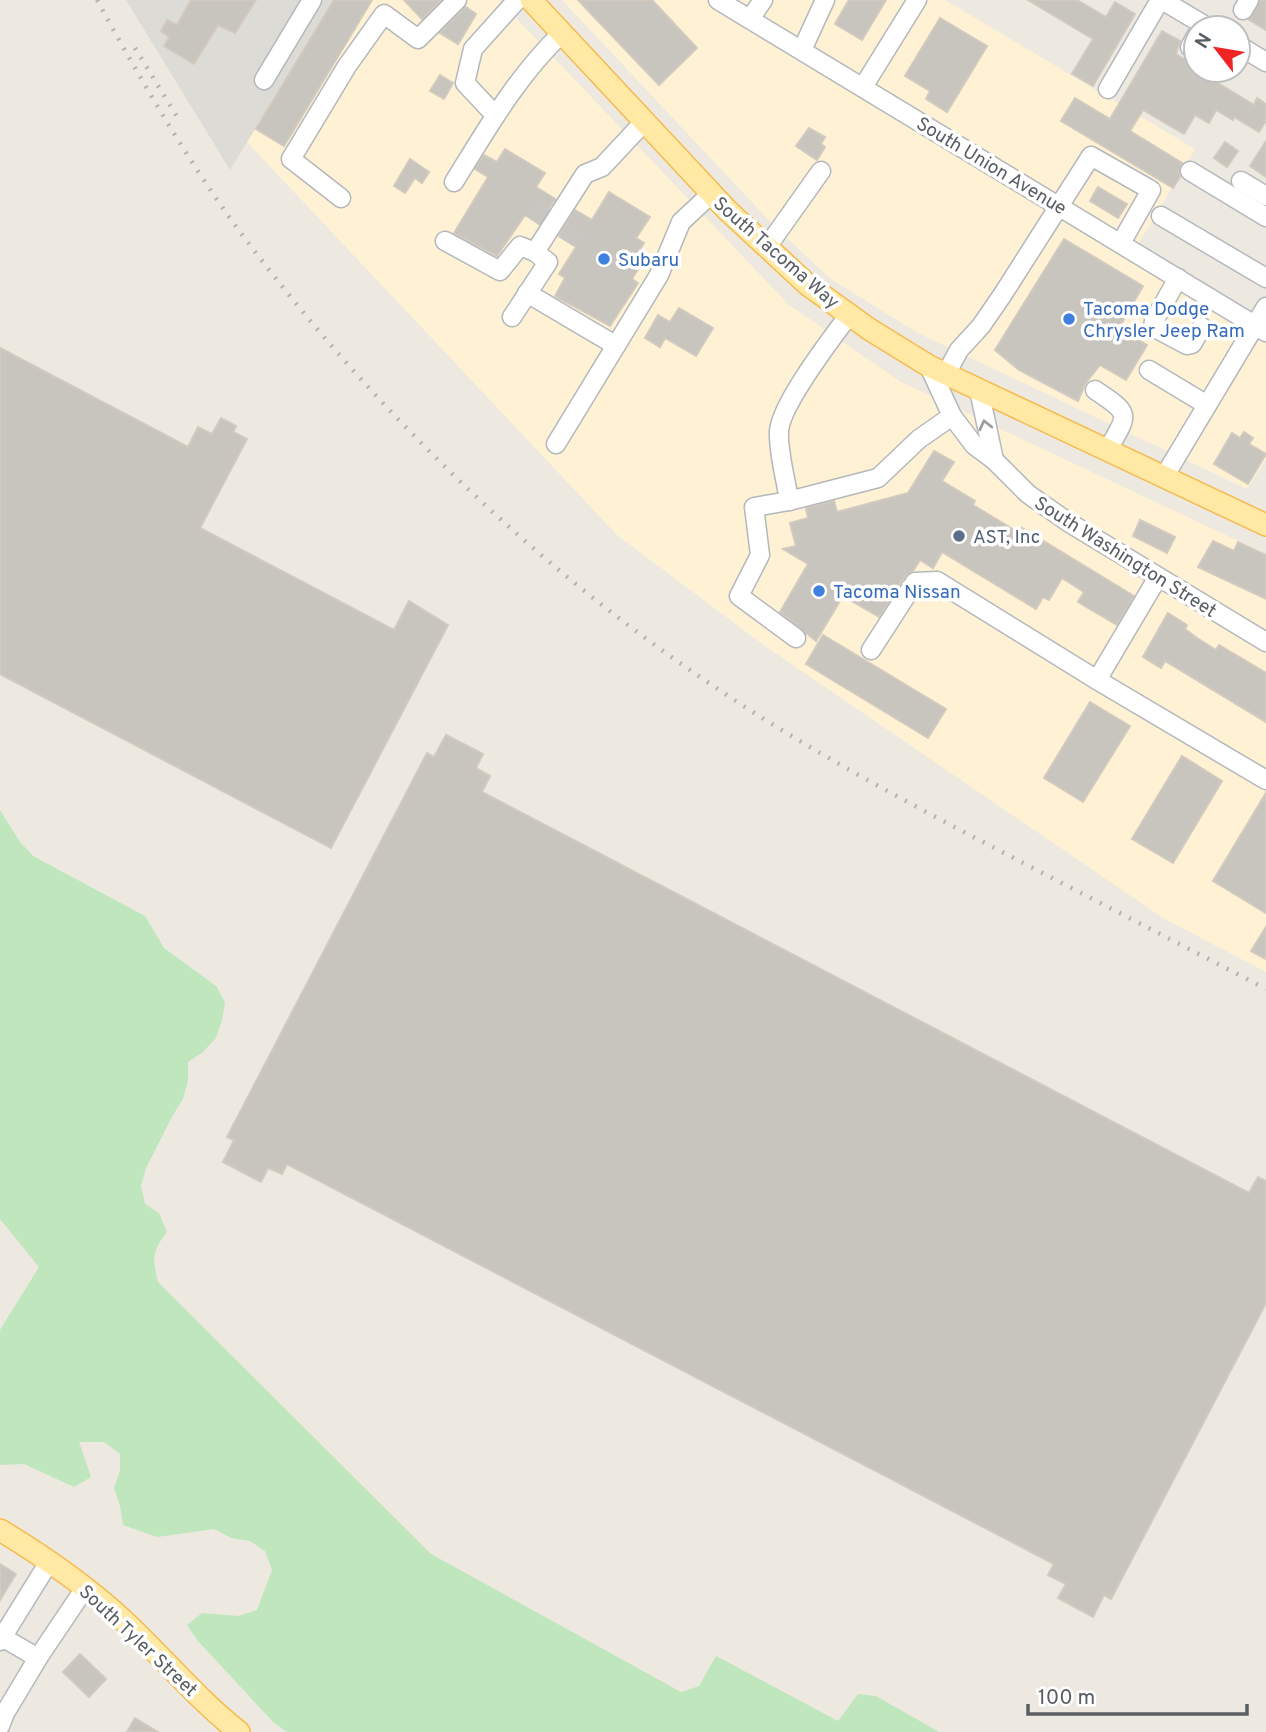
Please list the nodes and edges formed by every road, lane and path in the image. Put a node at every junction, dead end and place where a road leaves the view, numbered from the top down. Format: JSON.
{"nodes":[{"id":1,"x":312,"y":0,"type":"edge"},
{"id":2,"x":457,"y":0,"type":"edge"},
{"id":3,"x":517,"y":0,"type":"edge"},
{"id":4,"x":531,"y":0,"type":"edge"},
{"id":5,"x":718,"y":0,"type":"edge"},
{"id":6,"x":762,"y":0,"type":"edge"},
{"id":7,"x":825,"y":0,"type":"edge"},
{"id":8,"x":917,"y":0,"type":"edge"},
{"id":9,"x":1161,"y":0,"type":"edge"},
{"id":10,"x":1182,"y":15,"type":"edge"},
{"id":11,"x":750,"y":19,"type":"junction"},
{"id":12,"x":562,"y":33,"type":"junction"},
{"id":13,"x":802,"y":50,"type":"junction"},
{"id":14,"x":264,"y":80,"type":"dead end"},
{"id":15,"x":863,"y":87,"type":"junction"},
{"id":16,"x":1108,"y":89,"type":"dead end"},
{"id":17,"x":495,"y":116,"type":"junction"},
{"id":18,"x":644,"y":122,"type":"junction"},
{"id":19,"x":821,"y":171,"type":"dead end"},
{"id":20,"x":1190,"y":171,"type":"dead end"},
{"id":21,"x":1241,"y":181,"type":"dead end"},
{"id":22,"x":454,"y":182,"type":"dead end"},
{"id":23,"x":711,"y":194,"type":"junction"},
{"id":24,"x":1266,"y":196,"type":"edge"},
{"id":25,"x":341,"y":198,"type":"dead end"},
{"id":26,"x":1059,"y":205,"type":"junction"},
{"id":27,"x":1161,"y":216,"type":"dead end"},
{"id":28,"x":1266,"y":216,"type":"edge"},
{"id":29,"x":445,"y":241,"type":"dead end"},
{"id":30,"x":1121,"y":243,"type":"junction"},
{"id":31,"x":766,"y":247,"type":"junction"},
{"id":32,"x":535,"y":252,"type":"junction"},
{"id":33,"x":1178,"y":278,"type":"junction"},
{"id":34,"x":1266,"y":278,"type":"edge"},
{"id":35,"x":527,"y":293,"type":"junction"},
{"id":36,"x":1266,"y":307,"type":"edge"},
{"id":37,"x":849,"y":315,"type":"junction"},
{"id":38,"x":512,"y":317,"type":"dead end"},
{"id":39,"x":1202,"y":327,"type":"dead end"},
{"id":40,"x":1260,"y":328,"type":"edge"},
{"id":41,"x":615,"y":345,"type":"junction"},
{"id":42,"x":938,"y":370,"type":"junction"},
{"id":43,"x":1149,"y":370,"type":"dead end"},
{"id":44,"x":979,"y":390,"type":"junction"},
{"id":45,"x":1095,"y":390,"type":"dead end"},
{"id":46,"x":1207,"y":405,"type":"junction"},
{"id":47,"x":952,"y":416,"type":"junction"},
{"id":48,"x":556,"y":444,"type":"dead end"},
{"id":49,"x":1107,"y":451,"type":"junction"},
{"id":50,"x":994,"y":460,"type":"junction"},
{"id":51,"x":1164,"y":477,"type":"junction"},
{"id":52,"x":789,"y":501,"type":"junction"},
{"id":53,"x":1266,"y":525,"type":"edge"},
{"id":54,"x":1158,"y":577,"type":"junction"},
{"id":55,"x":796,"y":638,"type":"dead end"},
{"id":56,"x":1266,"y":642,"type":"edge"},
{"id":57,"x":872,"y":650,"type":"dead end"},
{"id":58,"x":1097,"y":680,"type":"junction"},
{"id":59,"x":1266,"y":780,"type":"edge"},
{"id":60,"x":0,"y":1530,"type":"edge"},
{"id":61,"x":49,"y":1562,"type":"junction"},
{"id":62,"x":85,"y":1588,"type":"junction"},
{"id":63,"x":1,"y":1639,"type":"edge"},
{"id":64,"x":38,"y":1658,"type":"junction"},
{"id":65,"x":0,"y":1726,"type":"edge"},
{"id":66,"x":239,"y":1732,"type":"edge"}],
"edges":[{"from":1,"to":14,"type":"street"},
{"from":2,"to":25,"type":"street"},
{"from":3,"to":17,"type":"street"},
{"from":4,"to":12,"type":"main road","name":"South Tacoma Way"},
{"from":5,"to":11,"type":"street","name":"South Union Avenue"},
{"from":6,"to":11,"type":"street"},
{"from":7,"to":13,"type":"street"},
{"from":8,"to":15,"type":"street"},
{"from":9,"to":10,"type":"street"},
{"from":9,"to":16,"type":"street"},
{"from":11,"to":13,"type":"street","name":"South Union Avenue"},
{"from":12,"to":17,"type":"street"},
{"from":12,"to":18,"type":"main road","name":"South Tacoma Way"},
{"from":13,"to":15,"type":"street","name":"South Union Avenue"},
{"from":15,"to":26,"type":"street","name":"South Union Avenue"},
{"from":17,"to":22,"type":"street"},
{"from":18,"to":23,"type":"main road","name":"South Tacoma Way"},
{"from":18,"to":32,"type":"street"},
{"from":19,"to":31,"type":"street"},
{"from":20,"to":28,"type":"street"},
{"from":21,"to":24,"type":"street"},
{"from":23,"to":31,"type":"main road","name":"South Tacoma Way"},
{"from":23,"to":41,"type":"street"},
{"from":26,"to":30,"type":"street","name":"South Union Avenue"},
{"from":26,"to":30,"type":"street"},
{"from":26,"to":42,"type":"street"},
{"from":27,"to":34,"type":"street"},
{"from":29,"to":32,"type":"street"},
{"from":30,"to":33,"type":"street","name":"South Union Avenue"},
{"from":31,"to":37,"type":"main road","name":"South Tacoma Way"},
{"from":32,"to":35,"type":"street"},
{"from":33,"to":39,"type":"street"},
{"from":33,"to":40,"type":"street","name":"South Union Avenue"},
{"from":35,"to":38,"type":"street"},
{"from":35,"to":41,"type":"street"},
{"from":36,"to":40,"type":"street"},
{"from":37,"to":42,"type":"main road","name":"South Tacoma Way"},
{"from":37,"to":52,"type":"street"},
{"from":40,"to":46,"type":"street"},
{"from":41,"to":48,"type":"street"},
{"from":42,"to":44,"type":"main road","name":"South Tacoma Way"},
{"from":42,"to":47,"type":"street","name":"South Washington Street"},
{"from":43,"to":46,"type":"street"},
{"from":44,"to":49,"type":"main road","name":"South Tacoma Way"},
{"from":50,"to":44,"type":"street","one_way":true},
{"from":45,"to":49,"type":"street"},
{"from":46,"to":51,"type":"street"},
{"from":47,"to":50,"type":"street","name":"South Washington Street"},
{"from":47,"to":52,"type":"street"},
{"from":49,"to":51,"type":"main road","name":"South Tacoma Way"},
{"from":50,"to":54,"type":"street","name":"South Washington Street"},
{"from":51,"to":53,"type":"main road","name":"South Tacoma Way"},
{"from":52,"to":55,"type":"street"},
{"from":54,"to":56,"type":"street","name":"South Washington Street"},
{"from":54,"to":58,"type":"street"},
{"from":57,"to":58,"type":"street"},
{"from":58,"to":59,"type":"street"},
{"from":60,"to":61,"type":"main road","name":"South Tyler Street"},
{"from":61,"to":62,"type":"main road","name":"South Tyler Street"},
{"from":61,"to":63,"type":"street"},
{"from":62,"to":64,"type":"street"},
{"from":62,"to":66,"type":"main road","name":"South Tyler Street"},
{"from":63,"to":64,"type":"street"},
{"from":64,"to":65,"type":"street"}]}
